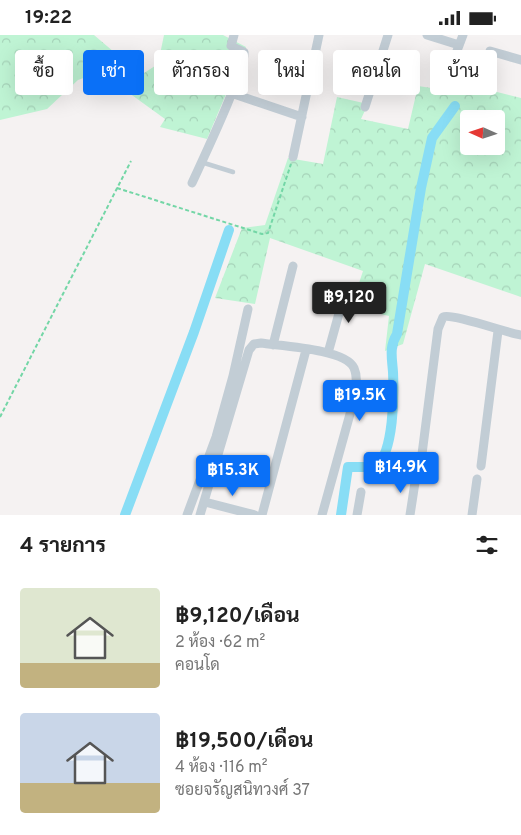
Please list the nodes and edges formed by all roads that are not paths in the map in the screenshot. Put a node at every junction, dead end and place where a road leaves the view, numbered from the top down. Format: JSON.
{"nodes":[{"id":1,"x":234,"y":35,"type":"edge"},
{"id":2,"x":319,"y":35,"type":"edge"},
{"id":3,"x":388,"y":35,"type":"edge"},
{"id":4,"x":427,"y":35,"type":"edge"},
{"id":5,"x":463,"y":35,"type":"edge"},
{"id":6,"x":459,"y":45,"type":"junction"},
{"id":7,"x":241,"y":50,"type":"edge"},
{"id":8,"x":457,"y":50,"type":"edge"},
{"id":9,"x":497,"y":53,"type":"edge"},
{"id":10,"x":521,"y":60,"type":"edge"},
{"id":11,"x":230,"y":95,"type":"edge"},
{"id":12,"x":237,"y":95,"type":"edge"},
{"id":13,"x":365,"y":107,"type":"dead end"},
{"id":14,"x":302,"y":117,"type":"junction"},
{"id":15,"x":293,"y":157,"type":"road end"},
{"id":16,"x":201,"y":162,"type":"junction"},
{"id":17,"x":233,"y":173,"type":"dead end"},
{"id":18,"x":192,"y":183,"type":"dead end"},
{"id":19,"x":293,"y":266,"type":"dead end"},
{"id":20,"x":346,"y":288,"type":"dead end"},
{"id":21,"x":248,"y":309,"type":"dead end"},
{"id":22,"x":498,"y":331,"type":"junction"},
{"id":23,"x":521,"y":335,"type":"edge"},
{"id":24,"x":273,"y":345,"type":"junction"},
{"id":25,"x":306,"y":350,"type":"junction"},
{"id":26,"x":328,"y":353,"type":"junction"},
{"id":27,"x":422,"y":454,"type":"dead end"},
{"id":28,"x":481,"y":465,"type":"dead end"},
{"id":29,"x":416,"y":476,"type":"dead end"},
{"id":30,"x":477,"y":479,"type":"dead end"},
{"id":31,"x":361,"y":492,"type":"dead end"},
{"id":32,"x":205,"y":502,"type":"junction"},
{"id":33,"x":187,"y":515,"type":"edge"},
{"id":34,"x":200,"y":515,"type":"edge"},
{"id":35,"x":255,"y":515,"type":"edge"},
{"id":36,"x":262,"y":515,"type":"edge"},
{"id":37,"x":322,"y":515,"type":"edge"},
{"id":38,"x":357,"y":515,"type":"edge"},
{"id":39,"x":410,"y":515,"type":"edge"},
{"id":40,"x":472,"y":515,"type":"edge"}],
"edges":[{"from":1,"to":7,"type":"street"},
{"from":2,"to":14,"type":"street"},
{"from":3,"to":13,"type":"street"},
{"from":4,"to":6,"type":"street"},
{"from":5,"to":6,"type":"street"},
{"from":6,"to":8,"type":"street"},
{"from":9,"to":10,"type":"street"},
{"from":11,"to":16,"type":"street"},
{"from":12,"to":14,"type":"street"},
{"from":14,"to":15,"type":"street"},
{"from":16,"to":17,"type":"lane"},
{"from":16,"to":18,"type":"street"},
{"from":19,"to":24,"type":"street"},
{"from":20,"to":26,"type":"street"},
{"from":21,"to":33,"type":"street"},
{"from":22,"to":23,"type":"street"},
{"from":22,"to":27,"type":"street"},
{"from":22,"to":28,"type":"street"},
{"from":24,"to":25,"type":"street"},
{"from":24,"to":32,"type":"street"},
{"from":25,"to":26,"type":"street"},
{"from":25,"to":36,"type":"street"},
{"from":26,"to":37,"type":"street"},
{"from":29,"to":39,"type":"street"},
{"from":30,"to":40,"type":"street"},
{"from":31,"to":38,"type":"street"},
{"from":32,"to":34,"type":"street"},
{"from":32,"to":35,"type":"street"}]}
